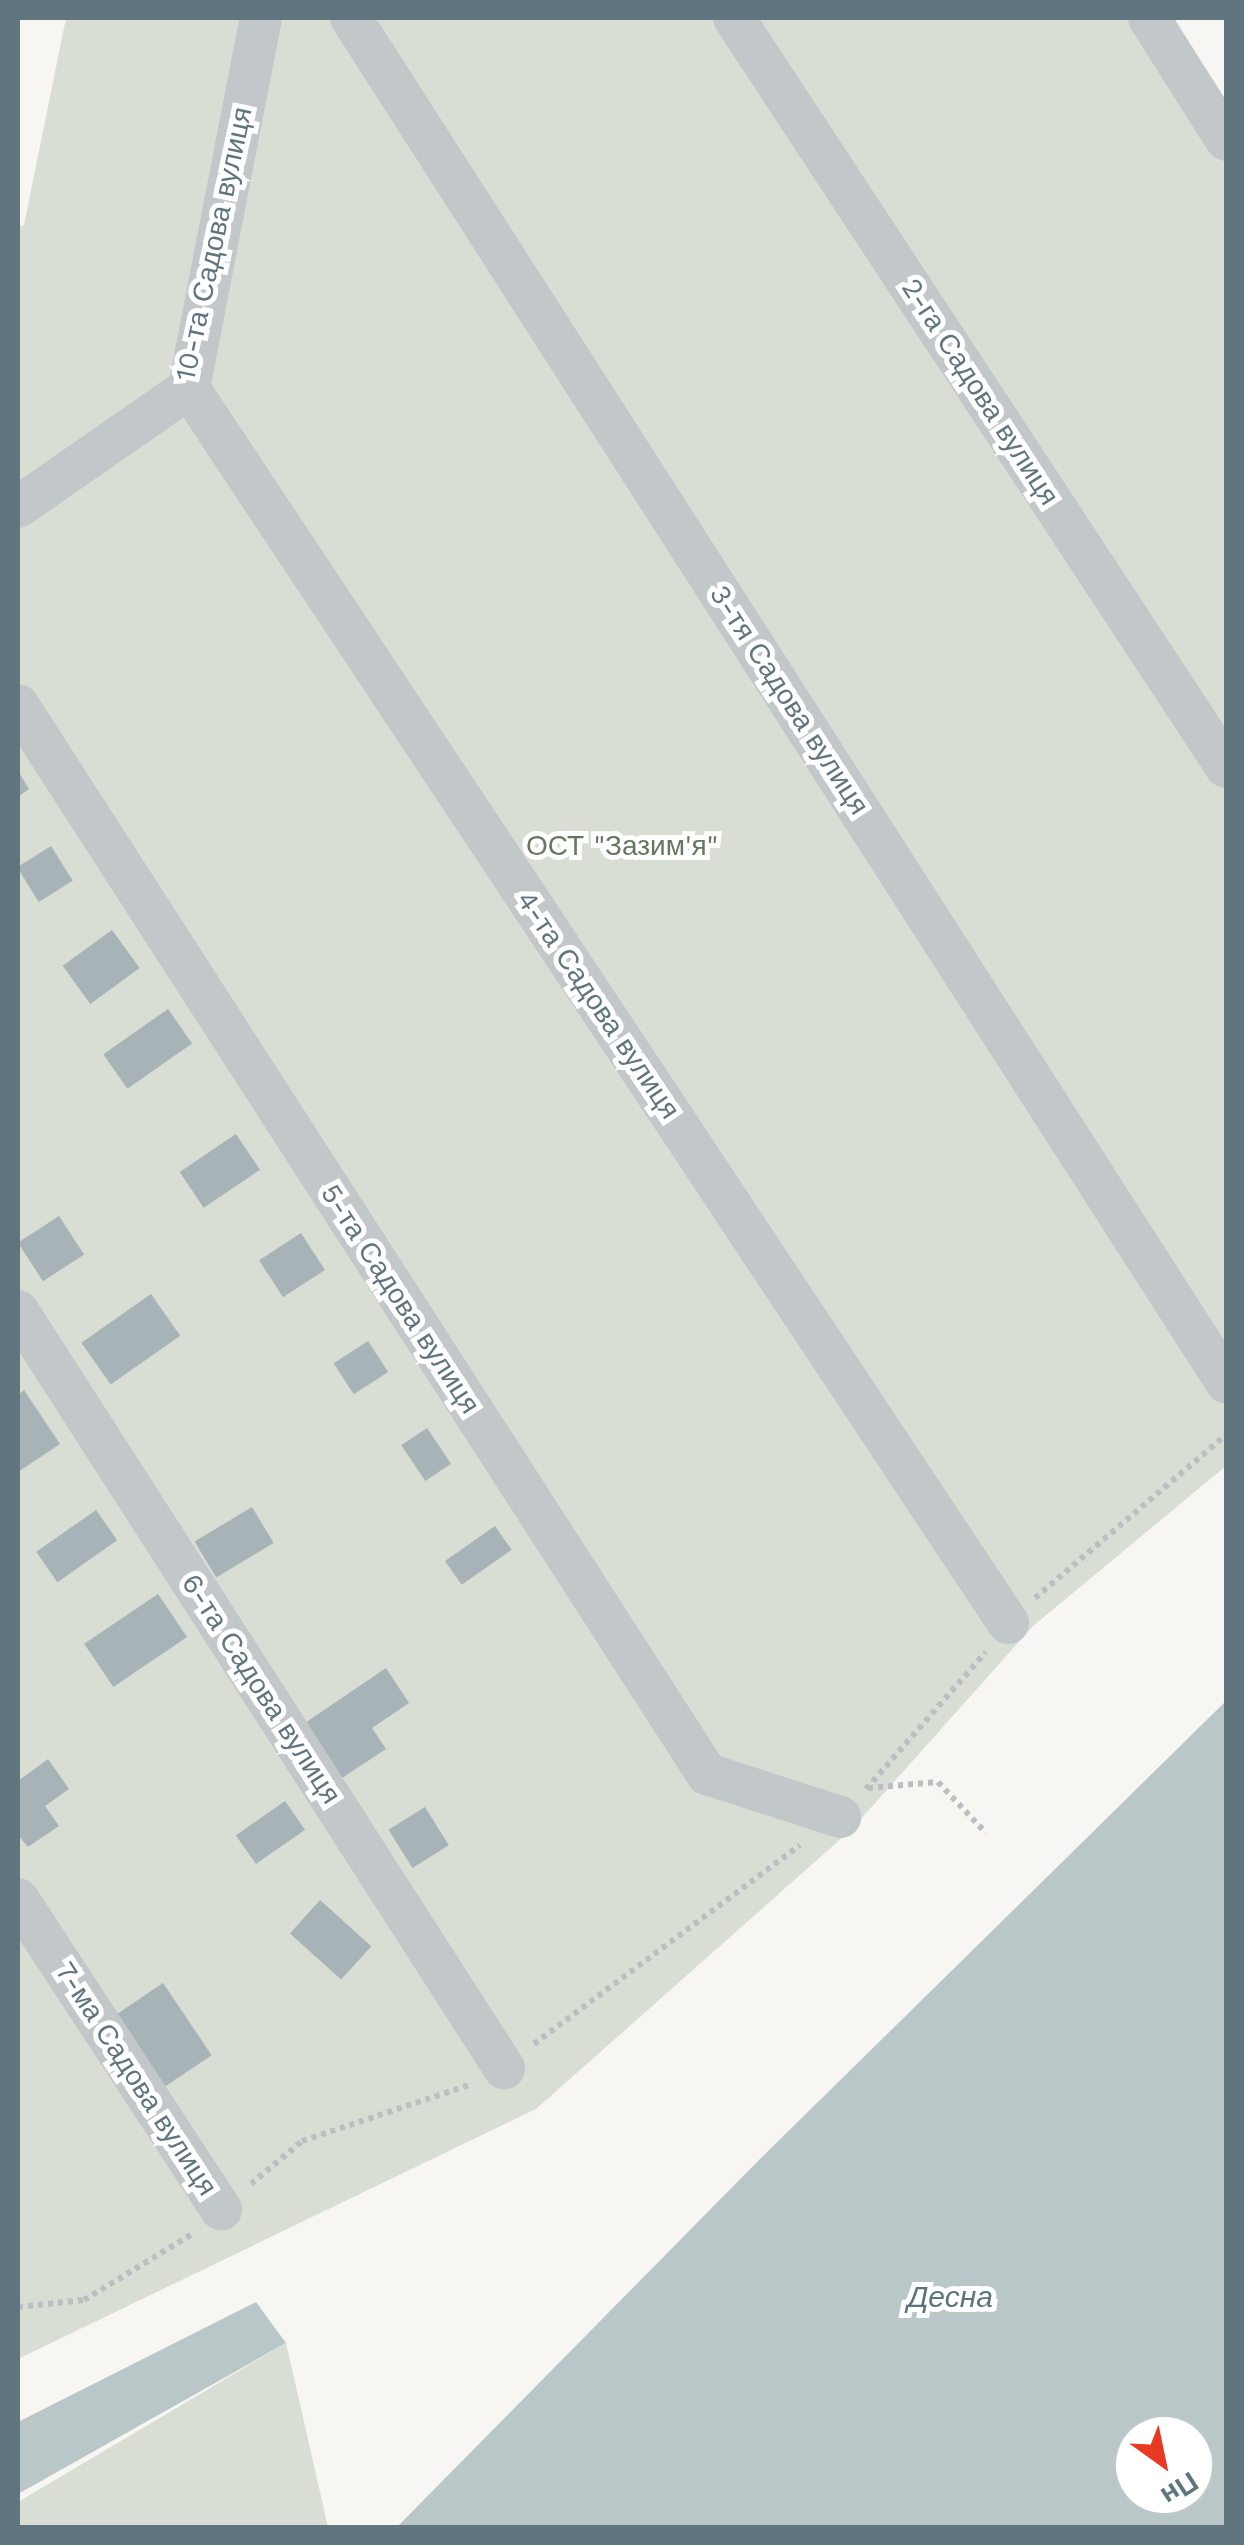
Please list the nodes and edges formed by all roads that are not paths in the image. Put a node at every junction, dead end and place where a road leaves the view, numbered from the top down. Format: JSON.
{"nodes":[{"id":1,"x":261,"y":18,"type":"edge"},
{"id":2,"x":351,"y":18,"type":"edge"},
{"id":3,"x":734,"y":18,"type":"edge"},
{"id":4,"x":1148,"y":18,"type":"edge"},
{"id":5,"x":1226,"y":140,"type":"edge"},
{"id":6,"x":189,"y":388,"type":"junction"},
{"id":7,"x":18,"y":507,"type":"edge"},
{"id":8,"x":18,"y":705,"type":"edge"},
{"id":9,"x":1226,"y":767,"type":"edge"},
{"id":10,"x":18,"y":1311,"type":"edge"},
{"id":11,"x":1226,"y":1382,"type":"edge"},
{"id":12,"x":1008,"y":1623,"type":"road end"},
{"id":13,"x":853,"y":1803,"type":"road end"},
{"id":14,"x":18,"y":1900,"type":"edge"},
{"id":15,"x":504,"y":2068,"type":"road end"},
{"id":16,"x":221,"y":2208,"type":"road end"}],
"edges":[{"from":1,"to":6,"type":"street","name":"10-та Садова вулиця"},
{"from":2,"to":11,"type":"street","name":"3-тя Садова вулиця"},
{"from":3,"to":9,"type":"street","name":"2-га Садова вулиця"},
{"from":4,"to":5,"type":"street"},
{"from":6,"to":7,"type":"street","name":"10-та Садова вулиця"},
{"from":6,"to":12,"type":"street","name":"4-та Садова вулиця"},
{"from":8,"to":13,"type":"street","name":"5-та Садова вулиця"},
{"from":10,"to":15,"type":"street","name":"6-та Садова вулиця"},
{"from":14,"to":16,"type":"street","name":"7-ма Садова вулиця"}]}
